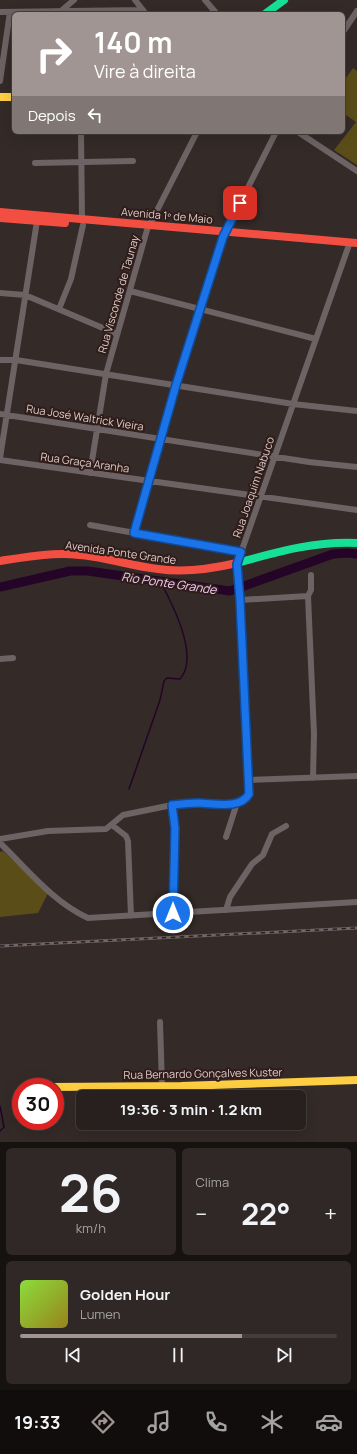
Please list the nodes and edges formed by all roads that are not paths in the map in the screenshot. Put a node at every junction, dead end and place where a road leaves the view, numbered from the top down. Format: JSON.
{"nodes":[{"id":1,"x":74,"y":0,"type":"edge"},
{"id":2,"x":135,"y":0,"type":"edge"},
{"id":3,"x":205,"y":0,"type":"edge"},
{"id":4,"x":284,"y":0,"type":"edge"},
{"id":5,"x":61,"y":11,"type":"junction"},
{"id":6,"x":357,"y":11,"type":"edge"},
{"id":7,"x":0,"y":12,"type":"edge"},
{"id":8,"x":10,"y":12,"type":"junction"},
{"id":9,"x":79,"y":12,"type":"edge"},
{"id":10,"x":145,"y":12,"type":"edge"},
{"id":11,"x":215,"y":12,"type":"edge"},
{"id":12,"x":269,"y":12,"type":"edge"},
{"id":13,"x":345,"y":29,"type":"edge"},
{"id":14,"x":0,"y":81,"type":"edge"},
{"id":15,"x":0,"y":97,"type":"edge"},
{"id":16,"x":12,"y":97,"type":"edge"},
{"id":17,"x":81,"y":134,"type":"edge"},
{"id":18,"x":196,"y":134,"type":"edge"},
{"id":19,"x":275,"y":134,"type":"edge"},
{"id":20,"x":301,"y":134,"type":"edge"},
{"id":21,"x":133,"y":161,"type":"dead end"},
{"id":22,"x":81,"y":162,"type":"junction"},
{"id":23,"x":35,"y":163,"type":"dead end"},
{"id":24,"x":357,"y":171,"type":"edge"},
{"id":25,"x":0,"y":212,"type":"edge"},
{"id":26,"x":0,"y":218,"type":"edge"},
{"id":27,"x":37,"y":221,"type":"junction"},
{"id":28,"x":82,"y":222,"type":"junction"},
{"id":29,"x":148,"y":227,"type":"junction"},
{"id":30,"x":225,"y":234,"type":"junction"},
{"id":31,"x":353,"y":245,"type":"edge"},
{"id":32,"x":130,"y":290,"type":"junction"},
{"id":33,"x":0,"y":293,"type":"edge"},
{"id":34,"x":25,"y":295,"type":"junction"},
{"id":35,"x":59,"y":309,"type":"junction"},
{"id":36,"x":200,"y":309,"type":"junction"},
{"id":37,"x":117,"y":334,"type":"junction"},
{"id":38,"x":316,"y":339,"type":"junction"},
{"id":39,"x":0,"y":360,"type":"edge"},
{"id":40,"x":16,"y":360,"type":"junction"},
{"id":41,"x":106,"y":374,"type":"junction"},
{"id":42,"x":176,"y":385,"type":"junction"},
{"id":43,"x":293,"y":404,"type":"junction"},
{"id":44,"x":357,"y":411,"type":"edge"},
{"id":45,"x":3,"y":415,"type":"edge"},
{"id":46,"x":97,"y":429,"type":"junction"},
{"id":47,"x":161,"y":438,"type":"junction"},
{"id":48,"x":275,"y":456,"type":"junction"},
{"id":49,"x":0,"y":459,"type":"edge"},
{"id":50,"x":357,"y":467,"type":"edge"},
{"id":51,"x":90,"y":473,"type":"junction"},
{"id":52,"x":148,"y":481,"type":"junction"},
{"id":53,"x":260,"y":497,"type":"junction"},
{"id":54,"x":357,"y":510,"type":"edge"},
{"id":55,"x":90,"y":525,"type":"dead end"},
{"id":56,"x":134,"y":533,"type":"junction"},
{"id":57,"x":357,"y":543,"type":"edge"},
{"id":58,"x":241,"y":552,"type":"junction"},
{"id":59,"x":0,"y":561,"type":"edge"},
{"id":60,"x":237,"y":564,"type":"junction"},
{"id":61,"x":311,"y":576,"type":"dead end"},
{"id":62,"x":308,"y":596,"type":"junction"},
{"id":63,"x":240,"y":600,"type":"junction"},
{"id":64,"x":13,"y":658,"type":"dead end"},
{"id":65,"x":0,"y":659,"type":"edge"},
{"id":66,"x":357,"y":776,"type":"edge"},
{"id":67,"x":314,"y":778,"type":"junction"},
{"id":68,"x":249,"y":780,"type":"junction"},
{"id":69,"x":237,"y":803,"type":"junction"},
{"id":70,"x":172,"y":805,"type":"junction"},
{"id":71,"x":112,"y":825,"type":"junction"},
{"id":72,"x":286,"y":826,"type":"dead end"},
{"id":73,"x":226,"y":837,"type":"dead end"},
{"id":74,"x":0,"y":839,"type":"edge"},
{"id":75,"x":0,"y":843,"type":"edge"},
{"id":76,"x":357,"y":902,"type":"edge"},
{"id":77,"x":226,"y":910,"type":"junction"},
{"id":78,"x":173,"y":913,"type":"junction"},
{"id":79,"x":131,"y":916,"type":"junction"},
{"id":80,"x":160,"y":1022,"type":"dead end"},
{"id":81,"x":357,"y":1080,"type":"edge"},
{"id":82,"x":162,"y":1086,"type":"junction"},
{"id":83,"x":64,"y":1087,"type":"edge"}],
"edges":[{"from":1,"to":5,"type":"street"},
{"from":2,"to":10,"type":"street"},
{"from":3,"to":11,"type":"street"},
{"from":4,"to":12,"type":"street"},
{"from":5,"to":8,"type":"street"},
{"from":5,"to":9,"type":"street"},
{"from":6,"to":13,"type":"street"},
{"from":7,"to":8,"type":"street"},
{"from":8,"to":14,"type":"street"},
{"from":9,"to":10,"type":"street"},
{"from":15,"to":16,"type":"street"},
{"from":17,"to":22,"type":"street"},
{"from":18,"to":29,"type":"street","name":"Rua Visconde de Taunay"},
{"from":19,"to":30,"type":"street"},
{"from":20,"to":24,"type":"street"},
{"from":21,"to":22,"type":"street"},
{"from":22,"to":23,"type":"street"},
{"from":22,"to":28,"type":"street"},
{"from":25,"to":28,"type":"street","name":"Avenida 1º de Maio"},
{"from":26,"to":27,"type":"street","name":"Avenida 1º de Maio"},
{"from":27,"to":28,"type":"street","name":"Avenida 1º de Maio"},
{"from":27,"to":34,"type":"street"},
{"from":28,"to":29,"type":"street","name":"Avenida 1º de Maio"},
{"from":28,"to":35,"type":"street"},
{"from":29,"to":30,"type":"street","name":"Avenida 1º de Maio"},
{"from":29,"to":32,"type":"street","name":"Rua Visconde de Taunay"},
{"from":30,"to":31,"type":"street","name":"Avenida 1º de Maio"},
{"from":30,"to":36,"type":"street"},
{"from":31,"to":38,"type":"street","name":"Rua Joaquim Nabuco"},
{"from":32,"to":36,"type":"street"},
{"from":32,"to":37,"type":"street","name":"Rua Visconde de Taunay"},
{"from":33,"to":34,"type":"street"},
{"from":34,"to":35,"type":"street"},
{"from":34,"to":40,"type":"street"},
{"from":35,"to":37,"type":"street"},
{"from":36,"to":38,"type":"street"},
{"from":36,"to":42,"type":"street"},
{"from":37,"to":41,"type":"street","name":"Rua Visconde de Taunay"},
{"from":38,"to":43,"type":"street","name":"Rua Joaquim Nabuco"},
{"from":39,"to":40,"type":"street"},
{"from":40,"to":41,"type":"street"},
{"from":40,"to":45,"type":"street"},
{"from":41,"to":42,"type":"street"},
{"from":41,"to":46,"type":"street","name":"Rua Visconde de Taunay"},
{"from":42,"to":43,"type":"street"},
{"from":42,"to":47,"type":"street"},
{"from":43,"to":44,"type":"street"},
{"from":43,"to":48,"type":"street","name":"Rua Joaquim Nabuco"},
{"from":45,"to":46,"type":"street","name":"Rua José Waltrick Vieira"},
{"from":45,"to":49,"type":"street"},
{"from":46,"to":47,"type":"street","name":"Rua José Waltrick Vieira"},
{"from":46,"to":51,"type":"street","name":"Rua Visconde de Taunay"},
{"from":47,"to":48,"type":"street","name":"Rua José Waltrick Vieira"},
{"from":47,"to":52,"type":"street"},
{"from":48,"to":50,"type":"street","name":"Rua José Waltrick Vieira"},
{"from":48,"to":53,"type":"street","name":"Rua Joaquim Nabuco"},
{"from":49,"to":51,"type":"street","name":"Rua Graça Aranha"},
{"from":51,"to":52,"type":"street","name":"Rua Graça Aranha"},
{"from":52,"to":53,"type":"street","name":"Rua Graça Aranha"},
{"from":52,"to":56,"type":"street"},
{"from":53,"to":54,"type":"street","name":"Rua Graça Aranha"},
{"from":53,"to":58,"type":"street","name":"Rua Joaquim Nabuco"},
{"from":55,"to":56,"type":"street"},
{"from":56,"to":58,"type":"street"},
{"from":57,"to":60,"type":"street","name":"Avenida Ponte Grande"},
{"from":58,"to":60,"type":"street","name":"Rua Joaquim Nabuco"},
{"from":59,"to":60,"type":"street","name":"Avenida Ponte Grande"},
{"from":60,"to":63,"type":"street","name":"Rua Joaquim Nabuco"},
{"from":61,"to":62,"type":"street"},
{"from":62,"to":63,"type":"street"},
{"from":62,"to":67,"type":"street"},
{"from":63,"to":68,"type":"street","name":"Rua Joaquim Nabuco"},
{"from":64,"to":65,"type":"street"},
{"from":66,"to":67,"type":"street"},
{"from":67,"to":68,"type":"street"},
{"from":68,"to":69,"type":"street","name":"Rua Joaquim Nabuco"},
{"from":69,"to":70,"type":"street"},
{"from":69,"to":73,"type":"street","name":"Rua Joaquim Nabuco"},
{"from":70,"to":71,"type":"street"},
{"from":70,"to":78,"type":"street"},
{"from":71,"to":74,"type":"street"},
{"from":71,"to":79,"type":"street"},
{"from":72,"to":77,"type":"street"},
{"from":75,"to":79,"type":"street"},
{"from":76,"to":77,"type":"street"},
{"from":77,"to":78,"type":"street"},
{"from":78,"to":79,"type":"street"},
{"from":80,"to":82,"type":"street"},
{"from":81,"to":82,"type":"street","name":"Rua Bernardo Gonçalves Kuster"},
{"from":82,"to":83,"type":"street","name":"Rua Bernardo Gonçalves Kuster"}]}
